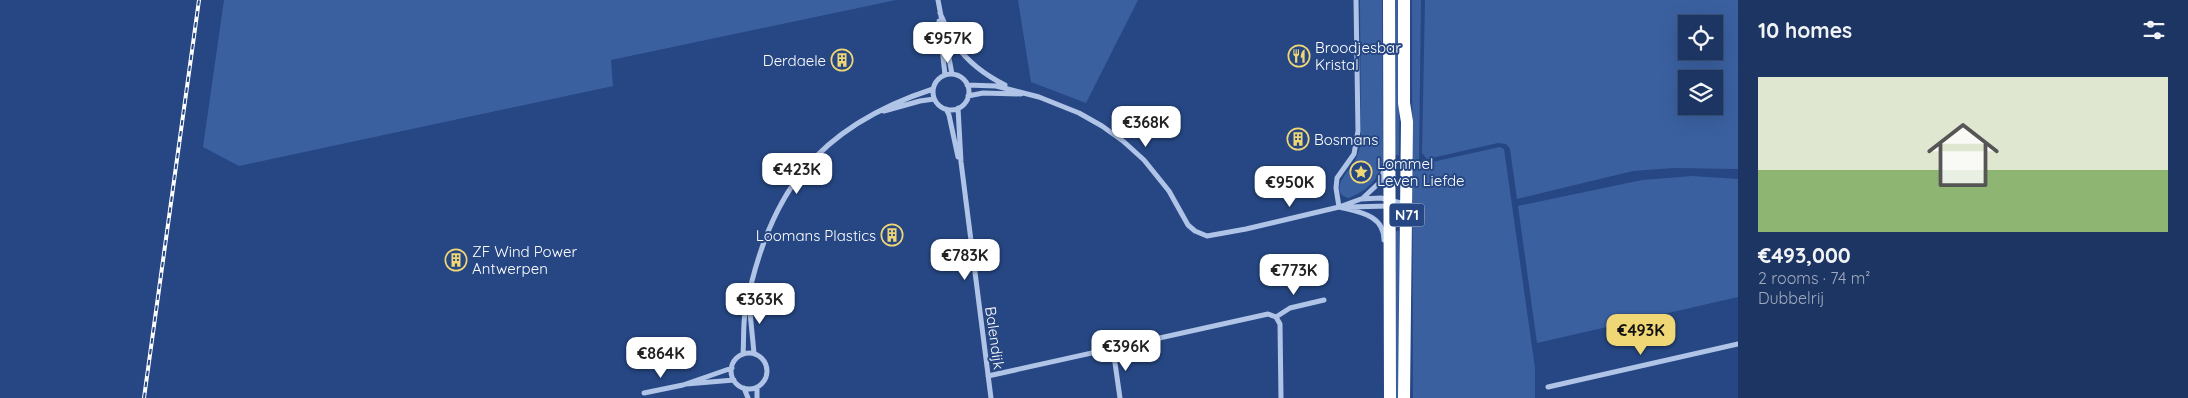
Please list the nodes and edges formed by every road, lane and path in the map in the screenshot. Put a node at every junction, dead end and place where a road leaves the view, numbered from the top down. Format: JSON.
{"nodes":[{"id":1,"x":938,"y":0,"type":"edge"},
{"id":2,"x":1356,"y":0,"type":"edge"},
{"id":3,"x":1389,"y":0,"type":"edge"},
{"id":4,"x":1404,"y":0,"type":"edge"},
{"id":5,"x":940,"y":13,"type":"junction"},
{"id":6,"x":952,"y":74,"type":"junction"},
{"id":7,"x":944,"y":75,"type":"junction"},
{"id":8,"x":967,"y":85,"type":"junction"},
{"id":9,"x":1010,"y":88,"type":"junction"},
{"id":10,"x":933,"y":89,"type":"junction"},
{"id":11,"x":1024,"y":94,"type":"junction"},
{"id":12,"x":968,"y":96,"type":"junction"},
{"id":13,"x":934,"y":99,"type":"junction"},
{"id":14,"x":1404,"y":103,"type":"junction"},
{"id":15,"x":958,"y":108,"type":"junction"},
{"id":16,"x":946,"y":109,"type":"junction"},
{"id":17,"x":878,"y":113,"type":"junction"},
{"id":18,"x":1390,"y":145,"type":"junction"},
{"id":19,"x":960,"y":162,"type":"junction"},
{"id":20,"x":1361,"y":199,"type":"junction"},
{"id":21,"x":1394,"y":203,"type":"junction"},
{"id":22,"x":1339,"y":207,"type":"junction"},
{"id":23,"x":1390,"y":273,"type":"junction"},
{"id":24,"x":1324,"y":300,"type":"dead end"},
{"id":25,"x":749,"y":301,"type":"junction"},
{"id":26,"x":1276,"y":318,"type":"junction"},
{"id":27,"x":1405,"y":326,"type":"junction"},
{"id":28,"x":1738,"y":344,"type":"edge"},
{"id":29,"x":1113,"y":348,"type":"junction"},
{"id":30,"x":754,"y":353,"type":"junction"},
{"id":31,"x":743,"y":354,"type":"junction"},
{"id":32,"x":732,"y":368,"type":"junction"},
{"id":33,"x":988,"y":376,"type":"junction"},
{"id":34,"x":734,"y":380,"type":"junction"},
{"id":35,"x":683,"y":385,"type":"junction"},
{"id":36,"x":758,"y":387,"type":"junction"},
{"id":37,"x":1548,"y":387,"type":"dead end"},
{"id":38,"x":744,"y":388,"type":"junction"},
{"id":39,"x":644,"y":393,"type":"dead end"},
{"id":40,"x":748,"y":398,"type":"edge"},
{"id":41,"x":757,"y":398,"type":"edge"},
{"id":42,"x":991,"y":398,"type":"edge"},
{"id":43,"x":1120,"y":398,"type":"edge"},
{"id":44,"x":1281,"y":398,"type":"edge"},
{"id":45,"x":1390,"y":398,"type":"edge"},
{"id":46,"x":1404,"y":398,"type":"edge"}],
"edges":[{"from":1,"to":5,"type":"street"},
{"from":2,"to":22,"type":"street"},
{"from":3,"to":18,"type":"highway","number":"N71"},
{"from":4,"to":14,"type":"highway","number":"N71"},
{"from":5,"to":6,"type":"street"},
{"from":5,"to":7,"type":"street"},
{"from":5,"to":9,"type":"street"},
{"from":6,"to":7,"type":"street"},
{"from":6,"to":8,"type":"street"},
{"from":7,"to":10,"type":"street"},
{"from":8,"to":9,"type":"street"},
{"from":8,"to":12,"type":"street"},
{"from":9,"to":11,"type":"street"},
{"from":10,"to":13,"type":"street"},
{"from":10,"to":17,"type":"street"},
{"from":11,"to":12,"type":"street"},
{"from":11,"to":22,"type":"street"},
{"from":12,"to":15,"type":"street"},
{"from":13,"to":16,"type":"street"},
{"from":13,"to":17,"type":"street"},
{"from":14,"to":21,"type":"highway","number":"N71"},
{"from":14,"to":27,"type":"highway","number":"N71"},
{"from":15,"to":16,"type":"street"},
{"from":15,"to":19,"type":"street","name":"Balendijk"},
{"from":16,"to":19,"type":"street","name":"Balendijk"},
{"from":17,"to":25,"type":"street"},
{"from":18,"to":20,"type":"street"},
{"from":18,"to":21,"type":"highway","number":"N71"},
{"from":19,"to":33,"type":"street","name":"Balendijk"},
{"from":20,"to":21,"type":"street"},
{"from":20,"to":22,"type":"street"},
{"from":21,"to":22,"type":"street"},
{"from":21,"to":23,"type":"highway","number":"N71"},
{"from":21,"to":27,"type":"highway","number":"N71"},
{"from":22,"to":23,"type":"street"},
{"from":23,"to":45,"type":"highway","number":"N71"},
{"from":24,"to":26,"type":"street"},
{"from":25,"to":30,"type":"street"},
{"from":25,"to":31,"type":"street"},
{"from":26,"to":29,"type":"street"},
{"from":26,"to":44,"type":"street"},
{"from":27,"to":46,"type":"highway","number":"N71"},
{"from":28,"to":37,"type":"street"},
{"from":29,"to":33,"type":"street"},
{"from":29,"to":43,"type":"street"},
{"from":30,"to":31,"type":"street"},
{"from":30,"to":36,"type":"street"},
{"from":31,"to":32,"type":"street"},
{"from":32,"to":34,"type":"street"},
{"from":32,"to":35,"type":"street"},
{"from":33,"to":42,"type":"street","name":"Balendijk"},
{"from":34,"to":35,"type":"street"},
{"from":34,"to":38,"type":"street"},
{"from":35,"to":39,"type":"street"},
{"from":36,"to":38,"type":"street"},
{"from":36,"to":41,"type":"street"},
{"from":38,"to":40,"type":"street"}]}
